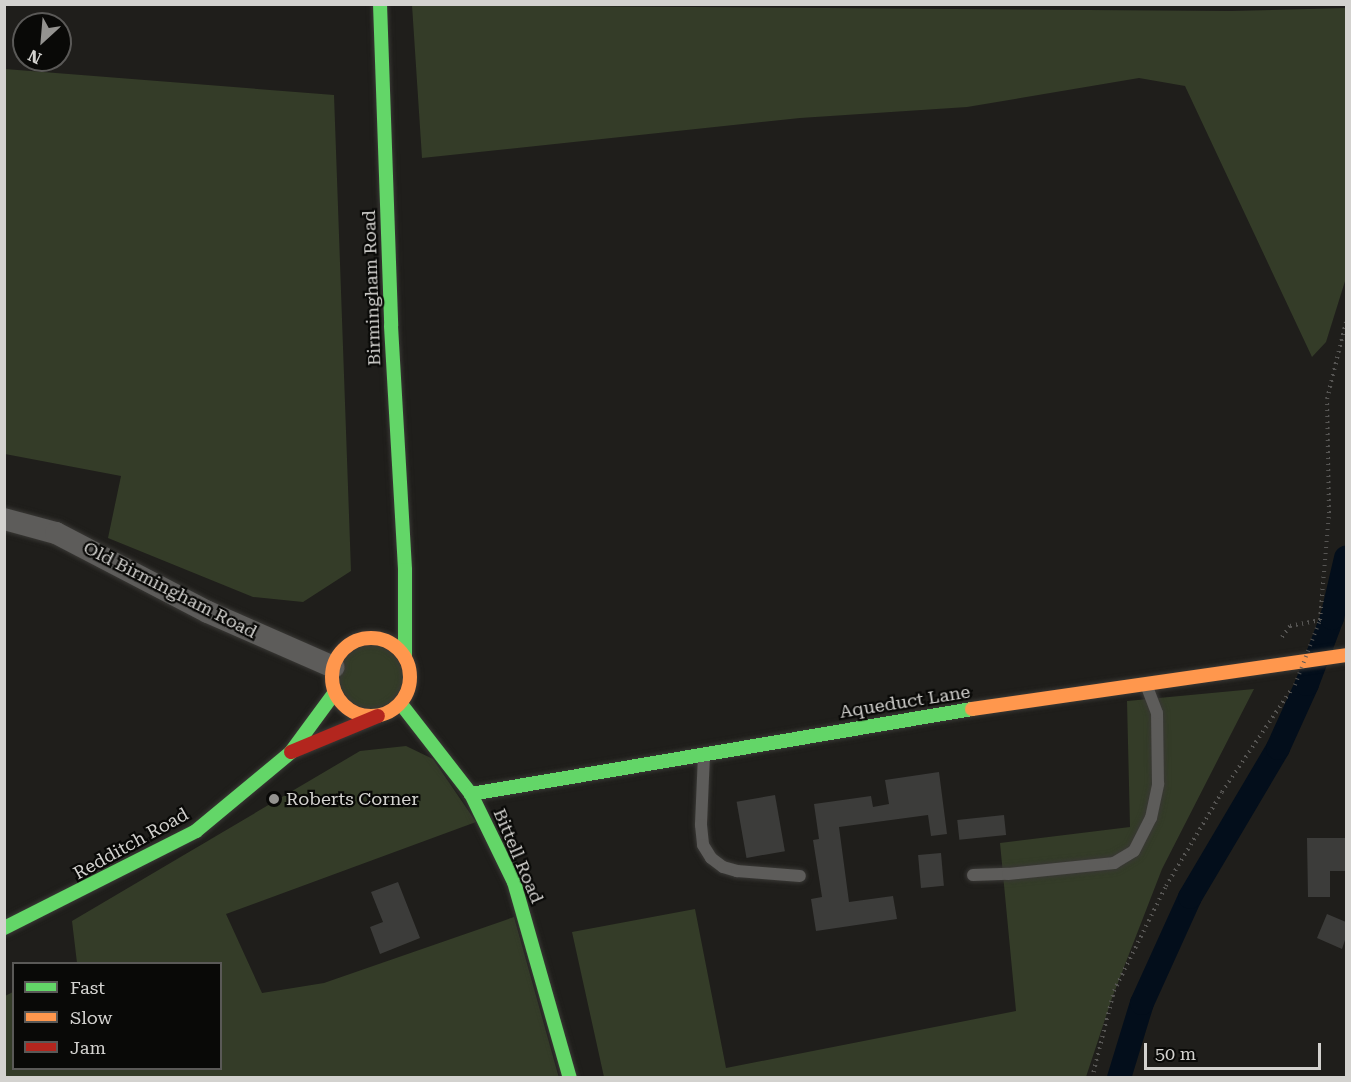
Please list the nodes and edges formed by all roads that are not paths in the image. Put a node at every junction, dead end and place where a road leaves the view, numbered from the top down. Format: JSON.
{"nodes":[{"id":1,"x":380,"y":4,"type":"edge"},
{"id":2,"x":4,"y":519,"type":"edge"},
{"id":3,"x":405,"y":570,"type":"junction"},
{"id":4,"x":389,"y":599,"type":"dead end"},
{"id":5,"x":1347,"y":655,"type":"edge"},
{"id":6,"x":405,"y":656,"type":"junction"},
{"id":7,"x":333,"y":667,"type":"junction"},
{"id":8,"x":1146,"y":684,"type":"junction"},
{"id":9,"x":335,"y":692,"type":"junction"},
{"id":10,"x":401,"y":704,"type":"junction"},
{"id":11,"x":378,"y":716,"type":"junction"},
{"id":12,"x":291,"y":752,"type":"junction"},
{"id":13,"x":705,"y":754,"type":"junction"},
{"id":14,"x":471,"y":794,"type":"junction"},
{"id":15,"x":973,"y":875,"type":"dead end"},
{"id":16,"x":800,"y":876,"type":"dead end"},
{"id":17,"x":4,"y":928,"type":"edge"},
{"id":18,"x":570,"y":1077,"type":"edge"}],
"edges":[{"from":1,"to":3,"type":"main road","name":"Birmingham Road"},
{"from":2,"to":7,"type":"street","name":"Old Birmingham Road"},
{"from":3,"to":4,"type":"main road"},
{"from":3,"to":6,"type":"main road","name":"Birmingham Road"},
{"from":5,"to":8,"type":"main road","name":"Aqueduct Lane"},
{"from":6,"to":7,"type":"main road"},
{"from":6,"to":10,"type":"main road"},
{"from":7,"to":9,"type":"main road"},
{"from":8,"to":13,"type":"main road","name":"Aqueduct Lane"},
{"from":8,"to":15,"type":"lane"},
{"from":9,"to":11,"type":"main road"},
{"from":9,"to":12,"type":"main road","name":"Redditch Road"},
{"from":10,"to":11,"type":"main road"},
{"from":10,"to":14,"type":"main road","name":"Bittell Road"},
{"from":11,"to":12,"type":"main road","name":"Redditch Road"},
{"from":12,"to":17,"type":"main road","name":"Redditch Road"},
{"from":13,"to":14,"type":"main road","name":"Aqueduct Lane"},
{"from":13,"to":16,"type":"lane"},
{"from":14,"to":18,"type":"main road","name":"Bittell Road"}]}
